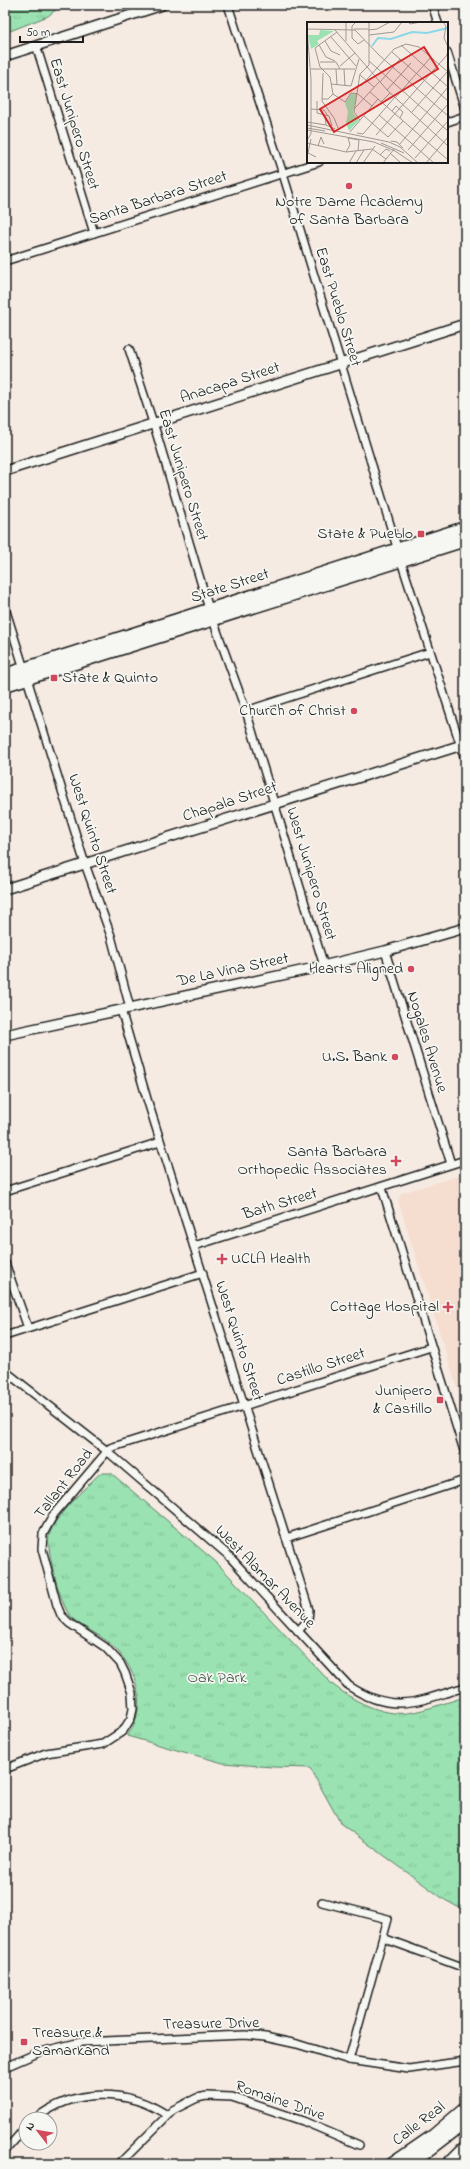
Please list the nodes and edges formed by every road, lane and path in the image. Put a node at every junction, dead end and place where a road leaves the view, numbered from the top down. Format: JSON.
{"nodes":[{"id":1,"x":162,"y":5,"type":"edge"},
{"id":2,"x":228,"y":5,"type":"edge"},
{"id":3,"x":432,"y":5,"type":"edge"},
{"id":4,"x":438,"y":22,"type":"edge"},
{"id":5,"x":36,"y":45,"type":"junction"},
{"id":6,"x":448,"y":55,"type":"edge"},
{"id":7,"x":5,"y":56,"type":"edge"},
{"id":8,"x":465,"y":109,"type":"edge"},
{"id":9,"x":465,"y":116,"type":"edge"},
{"id":10,"x":448,"y":122,"type":"edge"},
{"id":11,"x":316,"y":163,"type":"edge"},
{"id":12,"x":283,"y":174,"type":"junction"},
{"id":13,"x":94,"y":233,"type":"junction"},
{"id":14,"x":5,"y":261,"type":"edge"},
{"id":15,"x":465,"y":324,"type":"edge"},
{"id":16,"x":129,"y":349,"type":"dead end"},
{"id":17,"x":340,"y":364,"type":"junction"},
{"id":18,"x":153,"y":424,"type":"junction"},
{"id":19,"x":5,"y":471,"type":"edge"},
{"id":20,"x":465,"y":528,"type":"edge"},
{"id":21,"x":465,"y":540,"type":"edge"},
{"id":22,"x":400,"y":555,"type":"junction"},
{"id":23,"x":5,"y":608,"type":"edge"},
{"id":24,"x":211,"y":613,"type":"junction"},
{"id":25,"x":430,"y":652,"type":"junction"},
{"id":26,"x":26,"y":673,"type":"junction"},
{"id":27,"x":5,"y":675,"type":"edge"},
{"id":28,"x":5,"y":685,"type":"edge"},
{"id":29,"x":246,"y":711,"type":"junction"},
{"id":30,"x":463,"y":745,"type":"edge"},
{"id":31,"x":465,"y":759,"type":"edge"},
{"id":32,"x":275,"y":804,"type":"junction"},
{"id":33,"x":85,"y":864,"type":"junction"},
{"id":34,"x":5,"y":890,"type":"edge"},
{"id":35,"x":465,"y":928,"type":"edge"},
{"id":36,"x":385,"y":951,"type":"junction"},
{"id":37,"x":324,"y":966,"type":"junction"},
{"id":38,"x":125,"y":1009,"type":"junction"},
{"id":39,"x":5,"y":1035,"type":"edge"},
{"id":40,"x":160,"y":1142,"type":"junction"},
{"id":41,"x":465,"y":1160,"type":"edge"},
{"id":42,"x":451,"y":1164,"type":"junction"},
{"id":43,"x":382,"y":1188,"type":"junction"},
{"id":44,"x":5,"y":1191,"type":"edge"},
{"id":45,"x":194,"y":1246,"type":"junction"},
{"id":46,"x":5,"y":1263,"type":"edge"},
{"id":47,"x":203,"y":1273,"type":"junction"},
{"id":48,"x":28,"y":1328,"type":"junction"},
{"id":49,"x":5,"y":1336,"type":"edge"},
{"id":50,"x":431,"y":1347,"type":"junction"},
{"id":51,"x":5,"y":1371,"type":"edge"},
{"id":52,"x":245,"y":1406,"type":"junction"},
{"id":53,"x":107,"y":1451,"type":"junction"},
{"id":54,"x":465,"y":1454,"type":"edge"},
{"id":55,"x":465,"y":1480,"type":"edge"},
{"id":56,"x":286,"y":1538,"type":"junction"},
{"id":57,"x":298,"y":1631,"type":"junction"},
{"id":58,"x":465,"y":1687,"type":"edge"},
{"id":59,"x":5,"y":1768,"type":"edge"},
{"id":60,"x":322,"y":1902,"type":"dead end"},
{"id":61,"x":383,"y":1938,"type":"junction"},
{"id":62,"x":465,"y":1968,"type":"edge"},
{"id":63,"x":349,"y":2060,"type":"junction"},
{"id":64,"x":465,"y":2061,"type":"edge"},
{"id":65,"x":5,"y":2067,"type":"edge"},
{"id":66,"x":465,"y":2107,"type":"edge"},
{"id":67,"x":46,"y":2111,"type":"edge"},
{"id":68,"x":167,"y":2115,"type":"junction"},
{"id":69,"x":465,"y":2121,"type":"edge"},
{"id":70,"x":18,"y":2136,"type":"edge"},
{"id":71,"x":359,"y":2145,"type":"dead end"},
{"id":72,"x":465,"y":2149,"type":"edge"},
{"id":73,"x":5,"y":2151,"type":"edge"},
{"id":74,"x":119,"y":2164,"type":"edge"},
{"id":75,"x":390,"y":2164,"type":"edge"},
{"id":76,"x":409,"y":2164,"type":"edge"},
{"id":77,"x":450,"y":2164,"type":"edge"}],
"edges":[{"from":1,"to":5,"type":"street"},
{"from":2,"to":12,"type":"street","name":"East Pueblo Street"},
{"from":3,"to":4,"type":"street"},
{"from":5,"to":7,"type":"street"},
{"from":5,"to":13,"type":"street","name":"East Junipero Street"},
{"from":6,"to":8,"type":"street"},
{"from":9,"to":10,"type":"street"},
{"from":11,"to":12,"type":"street","name":"Santa Barbara Street"},
{"from":12,"to":13,"type":"street","name":"Santa Barbara Street"},
{"from":12,"to":17,"type":"street","name":"East Pueblo Street"},
{"from":13,"to":14,"type":"street","name":"Santa Barbara Street"},
{"from":15,"to":17,"type":"street","name":"Anacapa Street"},
{"from":16,"to":18,"type":"street","name":"East Junipero Street"},
{"from":17,"to":18,"type":"street","name":"Anacapa Street"},
{"from":17,"to":22,"type":"street","name":"East Pueblo Street"},
{"from":18,"to":19,"type":"street","name":"Anacapa Street"},
{"from":18,"to":24,"type":"street","name":"East Junipero Street"},
{"from":20,"to":22,"type":"main road","name":"State Street"},
{"from":21,"to":22,"type":"main road","name":"State Street"},
{"from":22,"to":24,"type":"main road","name":"State Street"},
{"from":22,"to":25,"type":"street","name":"East Pueblo Street"},
{"from":23,"to":26,"type":"street","name":"West Quinto Street"},
{"from":24,"to":26,"type":"main road","name":"State Street"},
{"from":24,"to":29,"type":"street","name":"West Junipero Street"},
{"from":25,"to":29,"type":"street"},
{"from":25,"to":30,"type":"street","name":"East Pueblo Street"},
{"from":26,"to":27,"type":"main road","name":"State Street"},
{"from":26,"to":28,"type":"main road","name":"State Street"},
{"from":26,"to":33,"type":"street","name":"West Quinto Street"},
{"from":29,"to":32,"type":"street","name":"West Junipero Street"},
{"from":30,"to":31,"type":"street","name":"East Pueblo Street"},
{"from":30,"to":32,"type":"street","name":"Chapala Street"},
{"from":32,"to":33,"type":"street","name":"Chapala Street"},
{"from":32,"to":37,"type":"street","name":"West Junipero Street"},
{"from":33,"to":34,"type":"street","name":"Chapala Street"},
{"from":33,"to":38,"type":"street","name":"West Quinto Street"},
{"from":35,"to":36,"type":"street","name":"De La Vina Street"},
{"from":36,"to":37,"type":"street","name":"De La Vina Street"},
{"from":36,"to":42,"type":"street","name":"Nogales Avenue"},
{"from":37,"to":38,"type":"street","name":"De La Vina Street"},
{"from":38,"to":39,"type":"street","name":"De La Vina Street"},
{"from":38,"to":40,"type":"street","name":"West Quinto Street"},
{"from":40,"to":44,"type":"street"},
{"from":40,"to":45,"type":"street","name":"West Quinto Street"},
{"from":41,"to":42,"type":"street","name":"Bath Street"},
{"from":42,"to":43,"type":"street","name":"Bath Street"},
{"from":43,"to":45,"type":"street","name":"Bath Street"},
{"from":43,"to":50,"type":"street"},
{"from":45,"to":47,"type":"street","name":"West Quinto Street"},
{"from":46,"to":48,"type":"street"},
{"from":47,"to":48,"type":"street"},
{"from":47,"to":52,"type":"street","name":"West Quinto Street"},
{"from":48,"to":49,"type":"street"},
{"from":50,"to":52,"type":"street","name":"Castillo Street"},
{"from":50,"to":54,"type":"street"},
{"from":51,"to":53,"type":"street","name":"West Alamar Avenue"},
{"from":52,"to":53,"type":"street","name":"Castillo Street"},
{"from":52,"to":56,"type":"street","name":"West Quinto Street"},
{"from":53,"to":57,"type":"street","name":"West Alamar Avenue"},
{"from":53,"to":59,"type":"street","name":"Tallant Road"},
{"from":55,"to":56,"type":"street"},
{"from":56,"to":57,"type":"street","name":"West Quinto Street"},
{"from":57,"to":58,"type":"street","name":"West Alamar Avenue"},
{"from":60,"to":61,"type":"street"},
{"from":61,"to":62,"type":"street"},
{"from":61,"to":63,"type":"street"},
{"from":63,"to":64,"type":"street","name":"Treasure Drive"},
{"from":63,"to":65,"type":"street","name":"Treasure Drive"},
{"from":66,"to":75,"type":"street","name":"Calle Real"},
{"from":67,"to":68,"type":"street"},
{"from":68,"to":71,"type":"street","name":"Romaine Drive"},
{"from":68,"to":74,"type":"street","name":"Romaine Drive"},
{"from":69,"to":76,"type":"highway"},
{"from":70,"to":73,"type":"street"},
{"from":72,"to":77,"type":"highway"}]}
